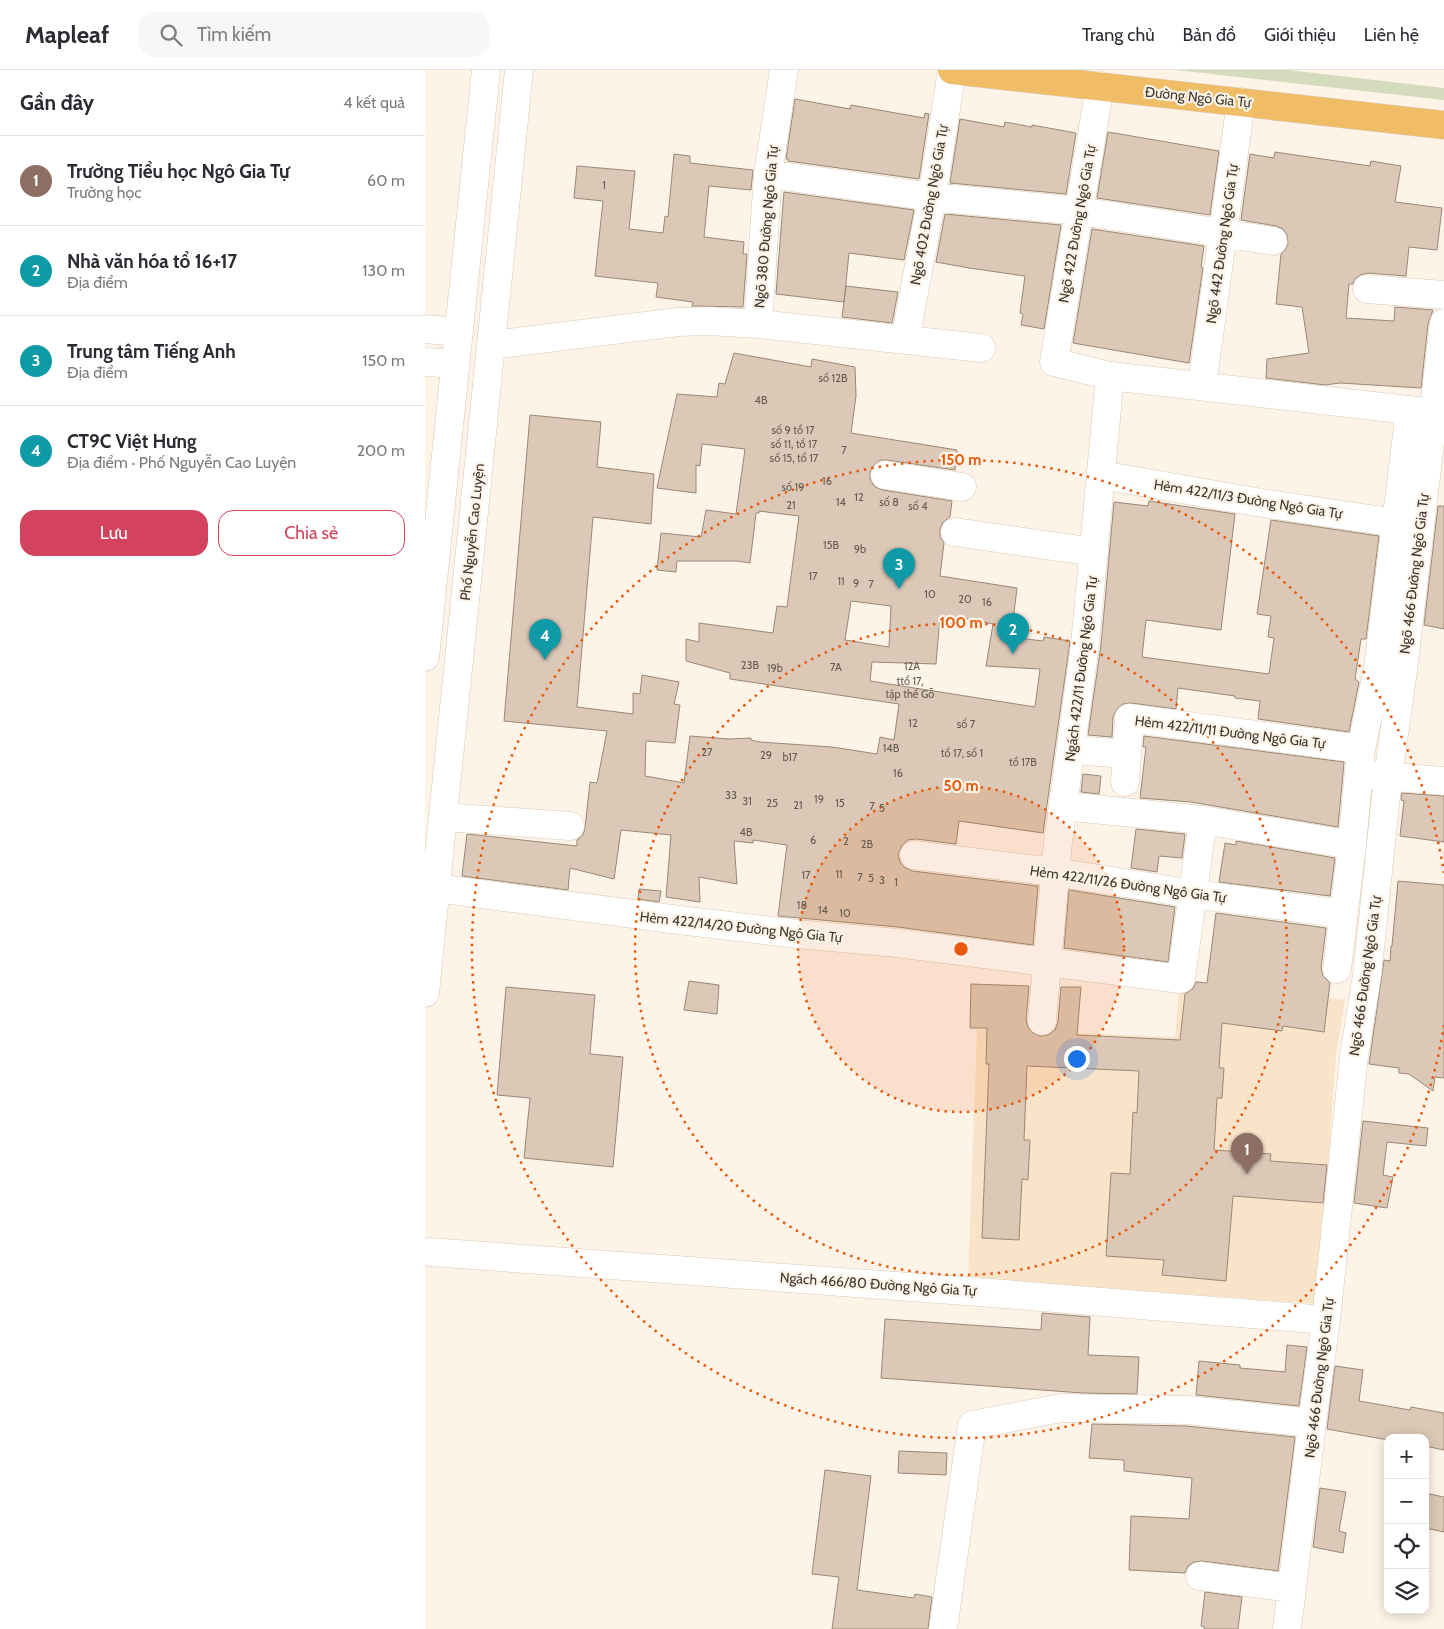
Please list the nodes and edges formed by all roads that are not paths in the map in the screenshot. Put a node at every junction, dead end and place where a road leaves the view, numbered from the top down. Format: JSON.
{"nodes":[{"id":1,"x":486,"y":70,"type":"edge"},
{"id":2,"x":519,"y":70,"type":"edge"},
{"id":3,"x":784,"y":70,"type":"edge"},
{"id":4,"x":952,"y":70,"type":"edge"},
{"id":5,"x":1100,"y":86,"type":"junction"},
{"id":6,"x":1241,"y":102,"type":"junction"},
{"id":7,"x":1444,"y":125,"type":"edge"},
{"id":8,"x":768,"y":174,"type":"junction"},
{"id":9,"x":932,"y":197,"type":"junction"},
{"id":10,"x":1079,"y":211,"type":"junction"},
{"id":11,"x":1223,"y":234,"type":"junction"},
{"id":12,"x":1273,"y":241,"type":"dead end"},
{"id":13,"x":1367,"y":289,"type":"dead end"},
{"id":14,"x":1444,"y":295,"type":"edge"},
{"id":15,"x":1444,"y":323,"type":"edge"},
{"id":16,"x":758,"y":324,"type":"junction"},
{"id":17,"x":425,"y":329,"type":"edge"},
{"id":18,"x":459,"y":332,"type":"junction"},
{"id":19,"x":905,"y":340,"type":"junction"},
{"id":20,"x":492,"y":345,"type":"junction"},
{"id":21,"x":981,"y":348,"type":"dead end"},
{"id":22,"x":425,"y":362,"type":"edge"},
{"id":23,"x":455,"y":364,"type":"junction"},
{"id":24,"x":1110,"y":376,"type":"junction"},
{"id":25,"x":1202,"y":386,"type":"junction"},
{"id":26,"x":1429,"y":412,"type":"edge"},
{"id":27,"x":885,"y":475,"type":"dead end"},
{"id":28,"x":1101,"y":475,"type":"junction"},
{"id":29,"x":962,"y":487,"type":"dead end"},
{"id":30,"x":1396,"y":523,"type":"junction"},
{"id":31,"x":955,"y":532,"type":"dead end"},
{"id":32,"x":1094,"y":552,"type":"junction"},
{"id":33,"x":425,"y":657,"type":"edge"},
{"id":34,"x":1071,"y":750,"type":"junction"},
{"id":35,"x":1127,"y":754,"type":"junction"},
{"id":36,"x":1360,"y":762,"type":"junction"},
{"id":37,"x":1388,"y":777,"type":"junction"},
{"id":38,"x":1444,"y":781,"type":"edge"},
{"id":39,"x":1125,"y":782,"type":"dead end"},
{"id":40,"x":1063,"y":806,"type":"junction"},
{"id":41,"x":443,"y":817,"type":"junction"},
{"id":42,"x":1203,"y":820,"type":"junction"},
{"id":43,"x":569,"y":826,"type":"dead end"},
{"id":44,"x":1352,"y":845,"type":"junction"},
{"id":45,"x":914,"y":855,"type":"dead end"},
{"id":46,"x":1055,"y":872,"type":"junction"},
{"id":47,"x":436,"y":888,"type":"junction"},
{"id":48,"x":1193,"y":894,"type":"junction"},
{"id":49,"x":1343,"y":914,"type":"junction"},
{"id":50,"x":1047,"y":962,"type":"junction"},
{"id":51,"x":1337,"y":969,"type":"dead end"},
{"id":52,"x":425,"y":993,"type":"edge"},
{"id":53,"x":1043,"y":1021,"type":"dead end"},
{"id":54,"x":427,"y":1251,"type":"edge"},
{"id":55,"x":1326,"y":1320,"type":"junction"},
{"id":56,"x":1312,"y":1423,"type":"junction"},
{"id":57,"x":1200,"y":1576,"type":"dead end"},
{"id":58,"x":1291,"y":1588,"type":"junction"},
{"id":59,"x":943,"y":1629,"type":"edge"},
{"id":60,"x":1287,"y":1629,"type":"edge"}],
"edges":[{"from":1,"to":18,"type":"street"},
{"from":2,"to":20,"type":"street","name":"Phố Nguyễn Cao Luyện"},
{"from":3,"to":8,"type":"street","name":"Ngõ 380 Đường Ngô Gia Tự"},
{"from":4,"to":5,"type":"main road","name":"Đường Ngô Gia Tự"},
{"from":4,"to":9,"type":"street","name":"Ngõ 402 Đường Ngô Gia Tự"},
{"from":5,"to":6,"type":"main road","name":"Đường Ngô Gia Tự"},
{"from":5,"to":10,"type":"street","name":"Ngõ 422 Đường Ngô Gia Tự"},
{"from":6,"to":7,"type":"main road","name":"Đường Ngô Gia Tự"},
{"from":6,"to":11,"type":"street","name":"Ngõ 442 Đường Ngô Gia Tự"},
{"from":8,"to":9,"type":"street"},
{"from":8,"to":16,"type":"street","name":"Ngõ 380 Đường Ngô Gia Tự"},
{"from":9,"to":10,"type":"street"},
{"from":9,"to":19,"type":"street","name":"Ngõ 402 Đường Ngô Gia Tự"},
{"from":10,"to":11,"type":"street"},
{"from":10,"to":24,"type":"street","name":"Ngõ 422 Đường Ngô Gia Tự"},
{"from":11,"to":12,"type":"street"},
{"from":11,"to":25,"type":"street","name":"Ngõ 442 Đường Ngô Gia Tự"},
{"from":13,"to":14,"type":"street"},
{"from":15,"to":26,"type":"street","name":"Ngõ 466 Đường Ngô Gia Tự"},
{"from":16,"to":19,"type":"street"},
{"from":16,"to":20,"type":"street"},
{"from":17,"to":18,"type":"street"},
{"from":18,"to":23,"type":"street"},
{"from":19,"to":21,"type":"street"},
{"from":20,"to":41,"type":"street","name":"Phố Nguyễn Cao Luyện"},
{"from":22,"to":23,"type":"street"},
{"from":23,"to":33,"type":"street"},
{"from":24,"to":25,"type":"street"},
{"from":24,"to":28,"type":"street","name":"Ngách 422/11 Đường Ngô Gia Tự"},
{"from":25,"to":26,"type":"street"},
{"from":26,"to":30,"type":"street"},
{"from":26,"to":37,"type":"street","name":"Ngõ 466 Đường Ngô Gia Tự"},
{"from":27,"to":29,"type":"street"},
{"from":28,"to":30,"type":"street","name":"Hẻm 422/11/3 Đường Ngô Gia Tự"},
{"from":28,"to":32,"type":"street","name":"Ngách 422/11 Đường Ngô Gia Tự"},
{"from":30,"to":36,"type":"street"},
{"from":31,"to":32,"type":"street"},
{"from":32,"to":34,"type":"street","name":"Ngách 422/11 Đường Ngô Gia Tự"},
{"from":34,"to":35,"type":"street"},
{"from":34,"to":40,"type":"street","name":"Ngách 422/11 Đường Ngô Gia Tự"},
{"from":35,"to":36,"type":"street","name":"Hẻm 422/11/11 Đường Ngô Gia Tự"},
{"from":35,"to":39,"type":"street"},
{"from":36,"to":37,"type":"street"},
{"from":36,"to":44,"type":"street"},
{"from":37,"to":38,"type":"street"},
{"from":37,"to":55,"type":"street","name":"Ngõ 466 Đường Ngô Gia Tự"},
{"from":40,"to":42,"type":"street"},
{"from":40,"to":46,"type":"street","name":"Ngách 422/11 Đường Ngô Gia Tự"},
{"from":41,"to":43,"type":"street"},
{"from":41,"to":47,"type":"street","name":"Phố Nguyễn Cao Luyện"},
{"from":42,"to":44,"type":"street"},
{"from":42,"to":48,"type":"street"},
{"from":44,"to":49,"type":"street"},
{"from":45,"to":46,"type":"street","name":"Hẻm 422/11/26 Đường Ngô Gia Tự"},
{"from":46,"to":48,"type":"street","name":"Hẻm 422/11/26 Đường Ngô Gia Tự"},
{"from":46,"to":50,"type":"street","name":"Ngách 422/11 Đường Ngô Gia Tự"},
{"from":47,"to":50,"type":"street","name":"Hẻm 422/14/20 Đường Ngô Gia Tự"},
{"from":47,"to":52,"type":"street","name":"Phố Nguyễn Cao Luyện"},
{"from":48,"to":49,"type":"street","name":"Hẻm 422/11/26 Đường Ngô Gia Tự"},
{"from":48,"to":50,"type":"street","name":"Hẻm 422/14/20 Đường Ngô Gia Tự"},
{"from":49,"to":51,"type":"street"},
{"from":50,"to":53,"type":"street","name":"Ngách 422/11 Đường Ngô Gia Tự"},
{"from":54,"to":55,"type":"street","name":"Ngách 466/80 Đường Ngô Gia Tự"},
{"from":55,"to":56,"type":"street","name":"Ngõ 466 Đường Ngô Gia Tự"},
{"from":56,"to":58,"type":"street","name":"Ngõ 466 Đường Ngô Gia Tự"},
{"from":56,"to":59,"type":"street"},
{"from":57,"to":58,"type":"street"},
{"from":58,"to":60,"type":"street","name":"Ngõ 466 Đường Ngô Gia Tự"}]}
